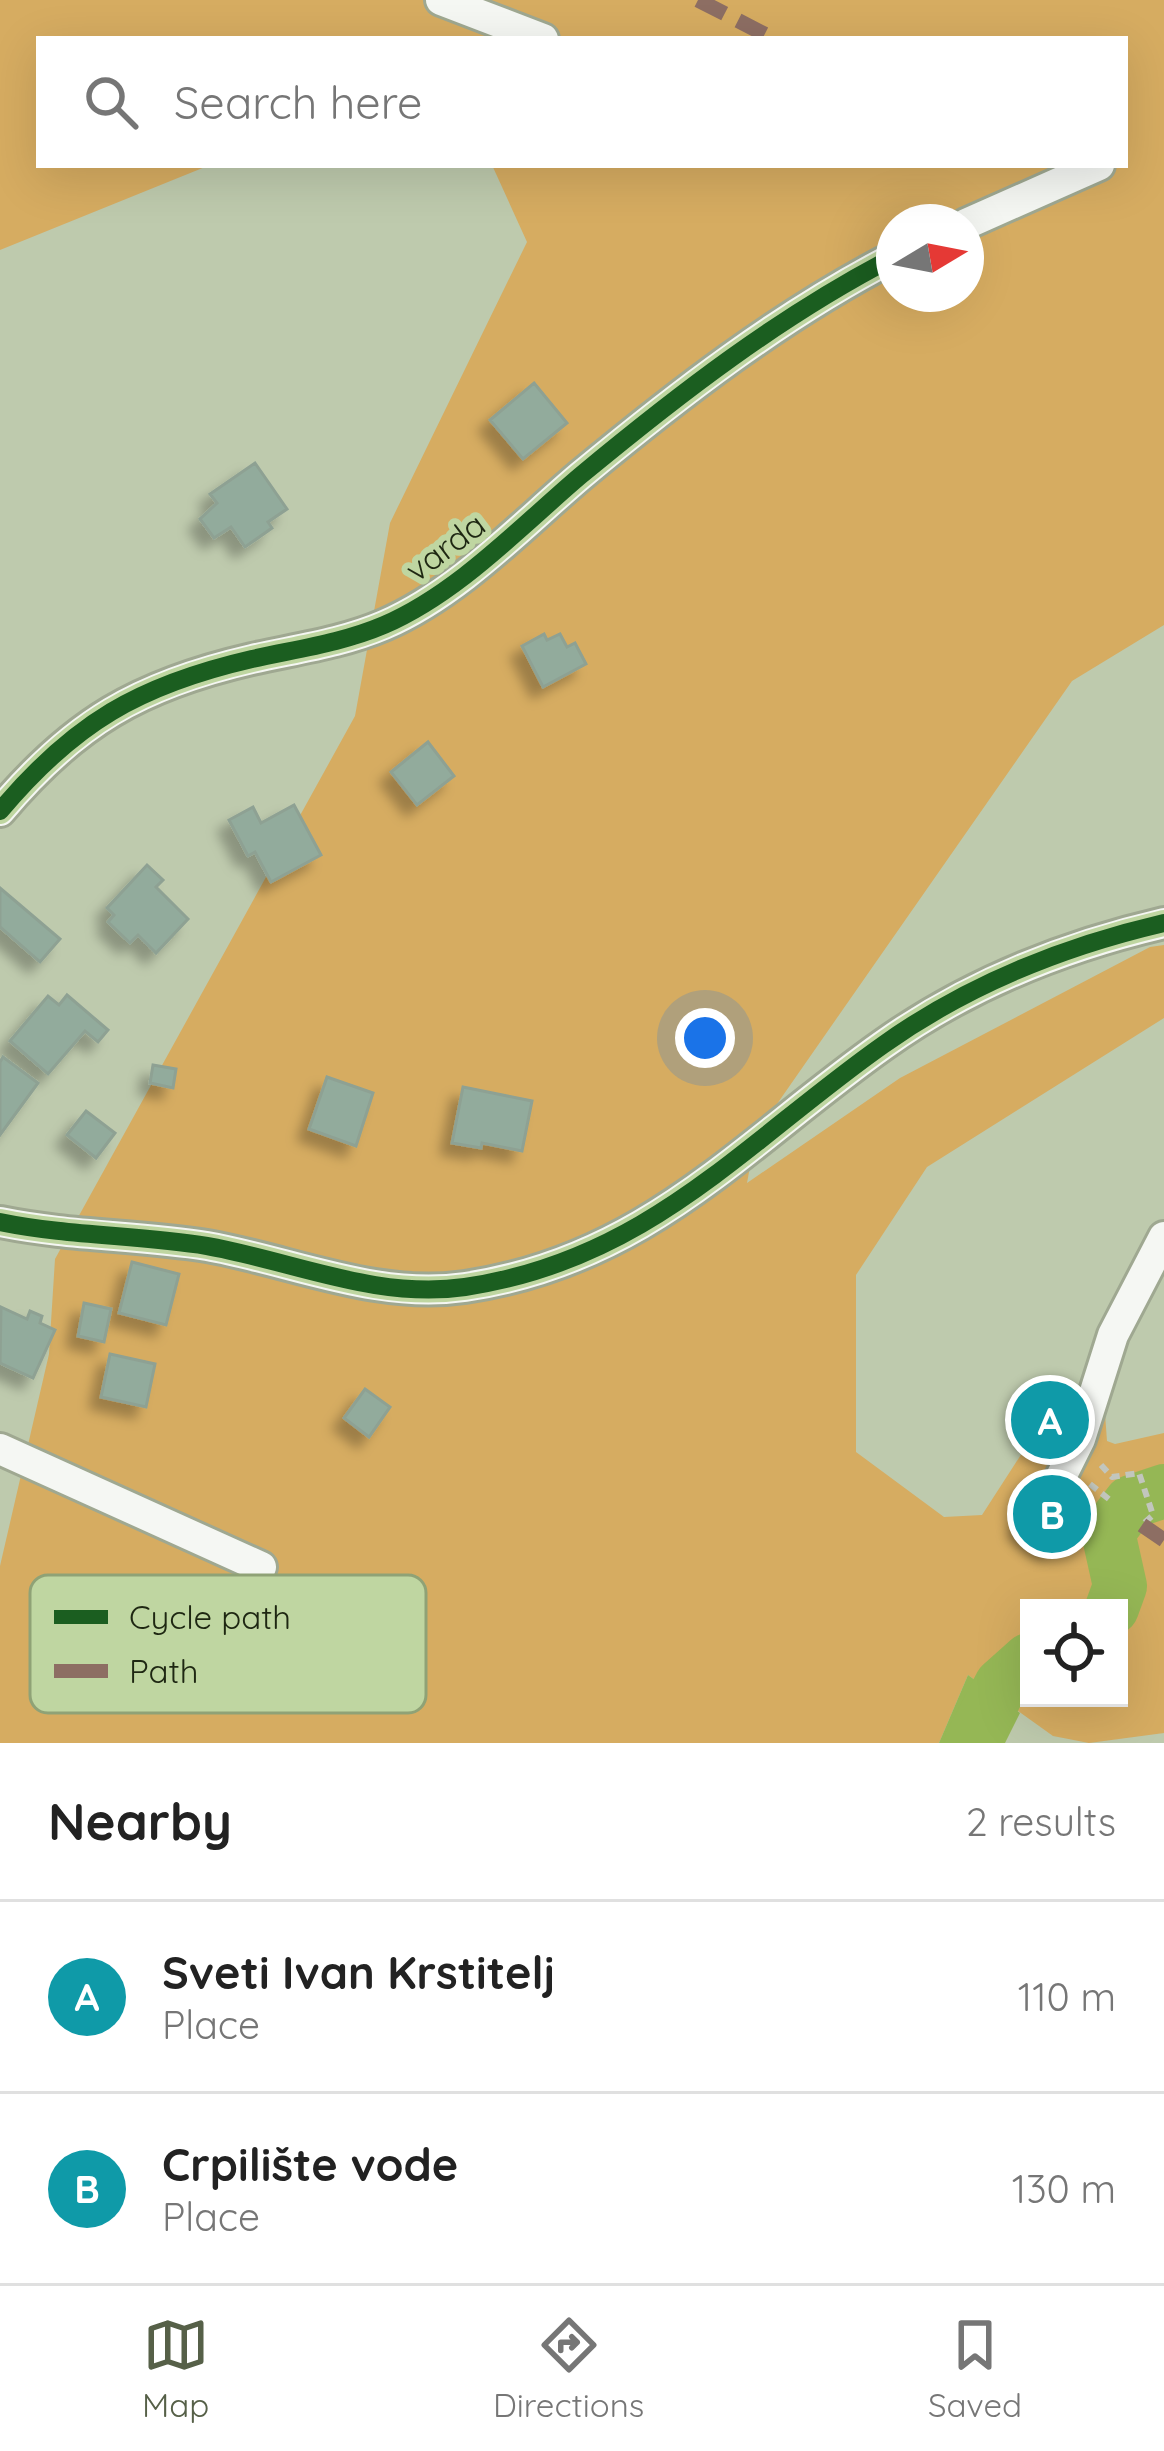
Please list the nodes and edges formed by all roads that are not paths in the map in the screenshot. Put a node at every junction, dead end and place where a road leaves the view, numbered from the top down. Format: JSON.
{"nodes":[{"id":1,"x":441,"y":0,"type":"edge"},
{"id":2,"x":534,"y":36,"type":"edge"},
{"id":3,"x":1092,"y":168,"type":"edge"},
{"id":4,"x":984,"y":216,"type":"edge"},
{"id":5,"x":876,"y":266,"type":"edge"},
{"id":6,"x":0,"y":811,"type":"edge"},
{"id":7,"x":1164,"y":922,"type":"edge"},
{"id":8,"x":0,"y":1222,"type":"edge"},
{"id":9,"x":1164,"y":1238,"type":"edge"},
{"id":10,"x":0,"y":1450,"type":"edge"},
{"id":11,"x":1060,"y":1479,"type":"dead end"},
{"id":12,"x":262,"y":1567,"type":"dead end"}],
"edges":[{"from":1,"to":2,"type":"street"},
{"from":3,"to":4,"type":"street"},
{"from":5,"to":6,"type":"street","name":"varda"},
{"from":7,"to":8,"type":"street"},
{"from":9,"to":11,"type":"street"},
{"from":10,"to":12,"type":"street"}]}
